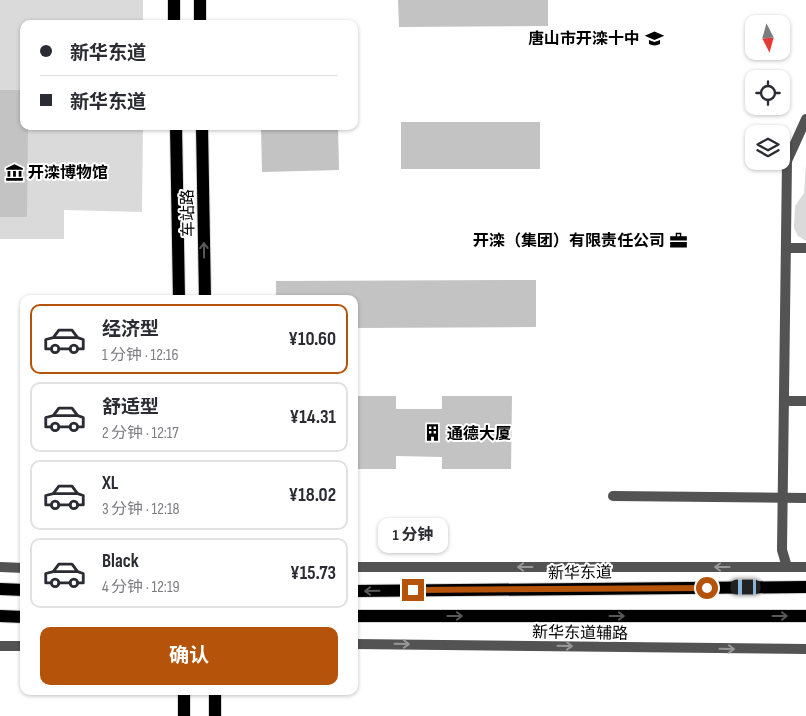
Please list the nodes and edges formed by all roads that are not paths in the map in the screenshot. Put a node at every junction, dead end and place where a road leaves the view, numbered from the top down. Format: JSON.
{"nodes":[{"id":1,"x":174,"y":0,"type":"edge"},
{"id":2,"x":200,"y":0,"type":"edge"},
{"id":3,"x":174,"y":20,"type":"edge"},
{"id":4,"x":200,"y":20,"type":"edge"},
{"id":5,"x":806,"y":119,"type":"edge"},
{"id":6,"x":176,"y":130,"type":"edge"},
{"id":7,"x":202,"y":130,"type":"edge"},
{"id":8,"x":786,"y":248,"type":"junction"},
{"id":9,"x":806,"y":248,"type":"edge"},
{"id":10,"x":179,"y":295,"type":"edge"},
{"id":11,"x":205,"y":295,"type":"edge"},
{"id":12,"x":784,"y":401,"type":"junction"},
{"id":13,"x":806,"y":401,"type":"edge"},
{"id":14,"x":613,"y":496,"type":"dead end"},
{"id":15,"x":783,"y":498,"type":"junction"},
{"id":16,"x":806,"y":498,"type":"edge"},
{"id":17,"x":0,"y":567,"type":"edge"},
{"id":18,"x":358,"y":567,"type":"edge"},
{"id":19,"x":787,"y":567,"type":"junction"},
{"id":20,"x":806,"y":567,"type":"edge"},
{"id":21,"x":20,"y":568,"type":"edge"},
{"id":22,"x":806,"y":587,"type":"edge"},
{"id":23,"x":0,"y":589,"type":"edge"},
{"id":24,"x":20,"y":590,"type":"edge"},
{"id":25,"x":358,"y":591,"type":"edge"},
{"id":26,"x":0,"y":616,"type":"edge"},
{"id":27,"x":358,"y":616,"type":"edge"},
{"id":28,"x":806,"y":616,"type":"edge"},
{"id":29,"x":20,"y":617,"type":"edge"},
{"id":30,"x":358,"y":644,"type":"edge"},
{"id":31,"x":0,"y":646,"type":"edge"},
{"id":32,"x":20,"y":646,"type":"edge"},
{"id":33,"x":806,"y":650,"type":"edge"},
{"id":34,"x":184,"y":695,"type":"edge"},
{"id":35,"x":215,"y":695,"type":"edge"},
{"id":36,"x":184,"y":716,"type":"edge"},
{"id":37,"x":216,"y":716,"type":"edge"}],
"edges":[{"from":1,"to":3,"type":"main road"},
{"from":2,"to":4,"type":"main road"},
{"from":5,"to":8,"type":"street"},
{"from":6,"to":10,"type":"main road","name":"车站路"},
{"from":11,"to":7,"type":"main road","name":"车站路","one_way":true},
{"from":8,"to":9,"type":"street"},
{"from":8,"to":12,"type":"street"},
{"from":12,"to":13,"type":"street"},
{"from":12,"to":15,"type":"street"},
{"from":14,"to":15,"type":"street"},
{"from":15,"to":16,"type":"street"},
{"from":15,"to":19,"type":"street"},
{"from":17,"to":21,"type":"street"},
{"from":19,"to":18,"type":"street","one_way":true},
{"from":19,"to":20,"type":"street"},
{"from":22,"to":25,"type":"main road","name":"新华东道","one_way":true},
{"from":23,"to":24,"type":"main road"},
{"from":26,"to":29,"type":"main road"},
{"from":27,"to":28,"type":"main road","one_way":true},
{"from":30,"to":33,"type":"street","name":"新华东道辅路","one_way":true},
{"from":31,"to":32,"type":"street"},
{"from":34,"to":36,"type":"main road"},
{"from":35,"to":37,"type":"main road"}]}
